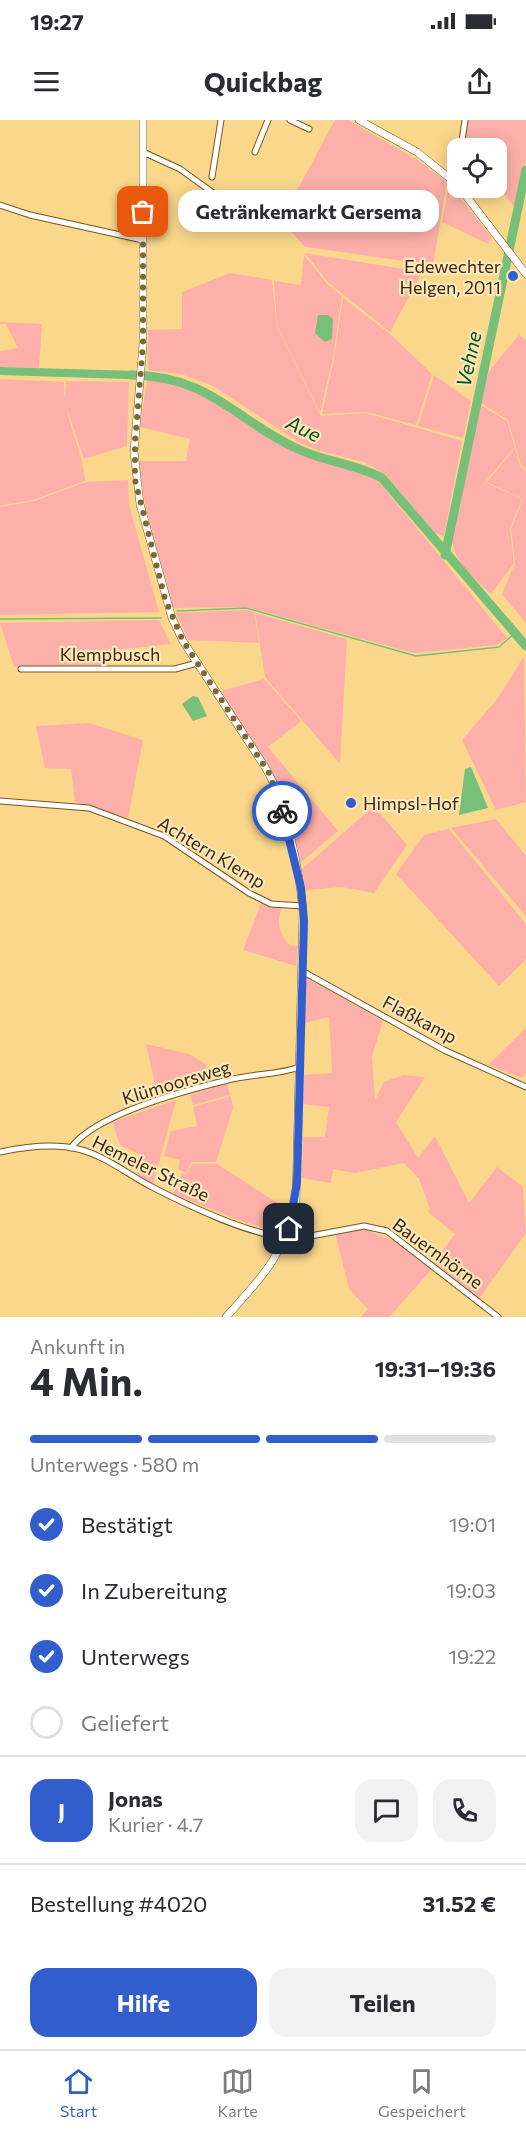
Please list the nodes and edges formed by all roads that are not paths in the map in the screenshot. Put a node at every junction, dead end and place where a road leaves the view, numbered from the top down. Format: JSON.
{"nodes":[{"id":1,"x":142,"y":120,"type":"edge"},
{"id":2,"x":221,"y":120,"type":"edge"},
{"id":3,"x":268,"y":120,"type":"edge"},
{"id":4,"x":290,"y":120,"type":"edge"},
{"id":5,"x":359,"y":120,"type":"edge"},
{"id":6,"x":465,"y":120,"type":"edge"},
{"id":7,"x":309,"y":129,"type":"dead end"},
{"id":8,"x":462,"y":138,"type":"edge"},
{"id":9,"x":143,"y":152,"type":"junction"},
{"id":10,"x":255,"y":152,"type":"dead end"},
{"id":11,"x":447,"y":176,"type":"edge"},
{"id":12,"x":212,"y":177,"type":"dead end"},
{"id":13,"x":468,"y":198,"type":"edge"},
{"id":14,"x":0,"y":205,"type":"edge"},
{"id":15,"x":241,"y":213,"type":"dead end"},
{"id":16,"x":143,"y":240,"type":"junction"},
{"id":17,"x":526,"y":274,"type":"edge"},
{"id":18,"x":197,"y":663,"type":"junction"},
{"id":19,"x":21,"y":669,"type":"dead end"},
{"id":20,"x":0,"y":801,"type":"edge"},
{"id":21,"x":303,"y":906,"type":"junction"},
{"id":22,"x":302,"y":971,"type":"junction"},
{"id":23,"x":300,"y":1067,"type":"junction"},
{"id":24,"x":526,"y":1087,"type":"edge"},
{"id":25,"x":71,"y":1148,"type":"junction"},
{"id":26,"x":0,"y":1152,"type":"edge"},
{"id":27,"x":285,"y":1238,"type":"junction"},
{"id":28,"x":226,"y":1317,"type":"edge"},
{"id":29,"x":498,"y":1317,"type":"edge"}],
"edges":[{"from":1,"to":9,"type":"main road"},
{"from":2,"to":12,"type":"street"},
{"from":3,"to":10,"type":"street"},
{"from":4,"to":7,"type":"street"},
{"from":5,"to":11,"type":"main road"},
{"from":6,"to":8,"type":"street"},
{"from":9,"to":15,"type":"street"},
{"from":9,"to":16,"type":"main road"},
{"from":13,"to":17,"type":"main road"},
{"from":14,"to":16,"type":"street"},
{"from":16,"to":18,"type":"main road"},
{"from":18,"to":19,"type":"street","name":"Klempbusch"},
{"from":18,"to":21,"type":"main road"},
{"from":20,"to":21,"type":"street","name":"Achtern Klemp"},
{"from":21,"to":22,"type":"main road"},
{"from":22,"to":23,"type":"main road"},
{"from":22,"to":24,"type":"street","name":"Flaßkamp"},
{"from":23,"to":25,"type":"street","name":"Klümoorsweg"},
{"from":23,"to":27,"type":"main road"},
{"from":25,"to":26,"type":"street","name":"Hemeler Straße"},
{"from":25,"to":27,"type":"street","name":"Hemeler Straße"},
{"from":27,"to":28,"type":"main road"},
{"from":27,"to":29,"type":"street","name":"Bauernhörne"}]}
